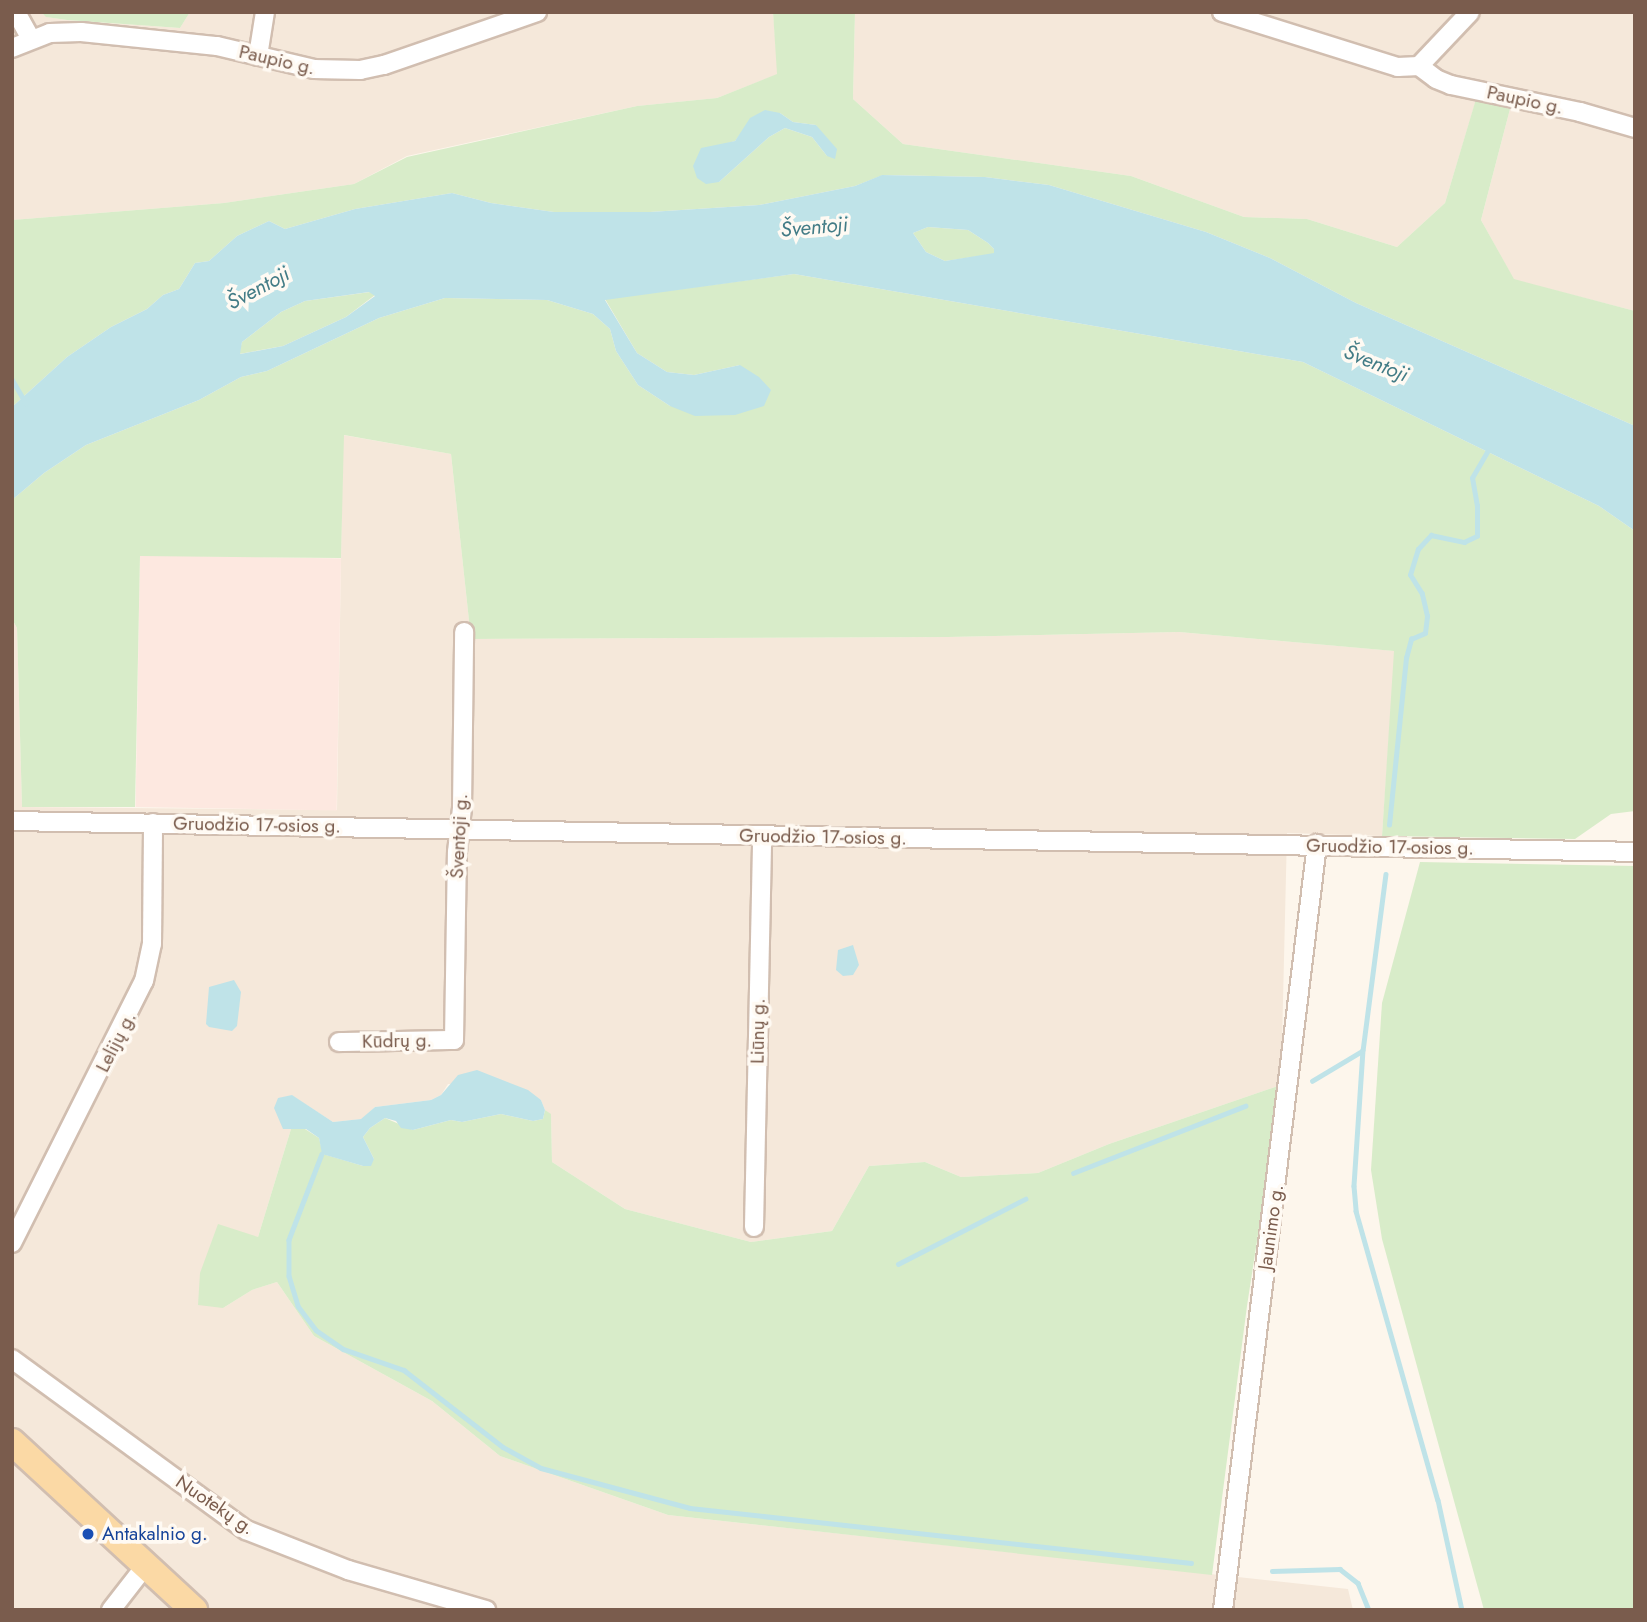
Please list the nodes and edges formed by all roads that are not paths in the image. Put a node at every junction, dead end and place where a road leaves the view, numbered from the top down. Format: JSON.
{"nodes":[{"id":1,"x":16,"y":12,"type":"edge"},
{"id":2,"x":265,"y":12,"type":"edge"},
{"id":3,"x":537,"y":12,"type":"edge"},
{"id":4,"x":1222,"y":12,"type":"edge"},
{"id":5,"x":1470,"y":12,"type":"edge"},
{"id":6,"x":31,"y":39,"type":"junction"},
{"id":7,"x":12,"y":48,"type":"edge"},
{"id":8,"x":258,"y":56,"type":"junction"},
{"id":9,"x":1419,"y":66,"type":"junction"},
{"id":10,"x":1635,"y":128,"type":"edge"},
{"id":11,"x":464,"y":632,"type":"dead end"},
{"id":12,"x":12,"y":821,"type":"edge"},
{"id":13,"x":153,"y":823,"type":"junction"},
{"id":14,"x":459,"y":828,"type":"junction"},
{"id":15,"x":762,"y":836,"type":"junction"},
{"id":16,"x":1317,"y":844,"type":"junction"},
{"id":17,"x":1635,"y":852,"type":"edge"},
{"id":18,"x":454,"y":1041,"type":"joint"},
{"id":19,"x":339,"y":1042,"type":"dead end"},
{"id":20,"x":754,"y":1227,"type":"dead end"},
{"id":21,"x":12,"y":1242,"type":"edge"},
{"id":22,"x":12,"y":1359,"type":"edge"},
{"id":23,"x":12,"y":1442,"type":"edge"},
{"id":24,"x":146,"y":1565,"type":"junction"},
{"id":25,"x":111,"y":1610,"type":"edge"},
{"id":26,"x":194,"y":1610,"type":"edge"},
{"id":27,"x":486,"y":1610,"type":"edge"},
{"id":28,"x":1223,"y":1610,"type":"edge"}],
"edges":[{"from":1,"to":6,"type":"street"},
{"from":2,"to":8,"type":"street"},
{"from":3,"to":8,"type":"street","name":"Paupio g."},
{"from":4,"to":9,"type":"street","name":"Paupio g."},
{"from":5,"to":9,"type":"street"},
{"from":6,"to":7,"type":"street","name":"Paupio g."},
{"from":6,"to":8,"type":"street","name":"Paupio g."},
{"from":9,"to":10,"type":"street","name":"Paupio g."},
{"from":11,"to":14,"type":"street","name":"Šventoji g."},
{"from":12,"to":13,"type":"street","name":"Gruodžio 17-osios g."},
{"from":13,"to":14,"type":"street","name":"Gruodžio 17-osios g."},
{"from":13,"to":21,"type":"street","name":"Lelijų g."},
{"from":14,"to":15,"type":"street","name":"Gruodžio 17-osios g."},
{"from":14,"to":18,"type":"street","name":"Šventoji g."},
{"from":15,"to":16,"type":"street","name":"Gruodžio 17-osios g."},
{"from":15,"to":20,"type":"street","name":"Liūnų g."},
{"from":16,"to":17,"type":"street","name":"Gruodžio 17-osios g."},
{"from":16,"to":28,"type":"street","name":"Jaunimo g."},
{"from":18,"to":19,"type":"street","name":"Kūdrų g."},
{"from":22,"to":27,"type":"street","name":"Nuotekų g."},
{"from":23,"to":24,"type":"main road"},
{"from":24,"to":25,"type":"street"},
{"from":24,"to":26,"type":"main road"}]}
